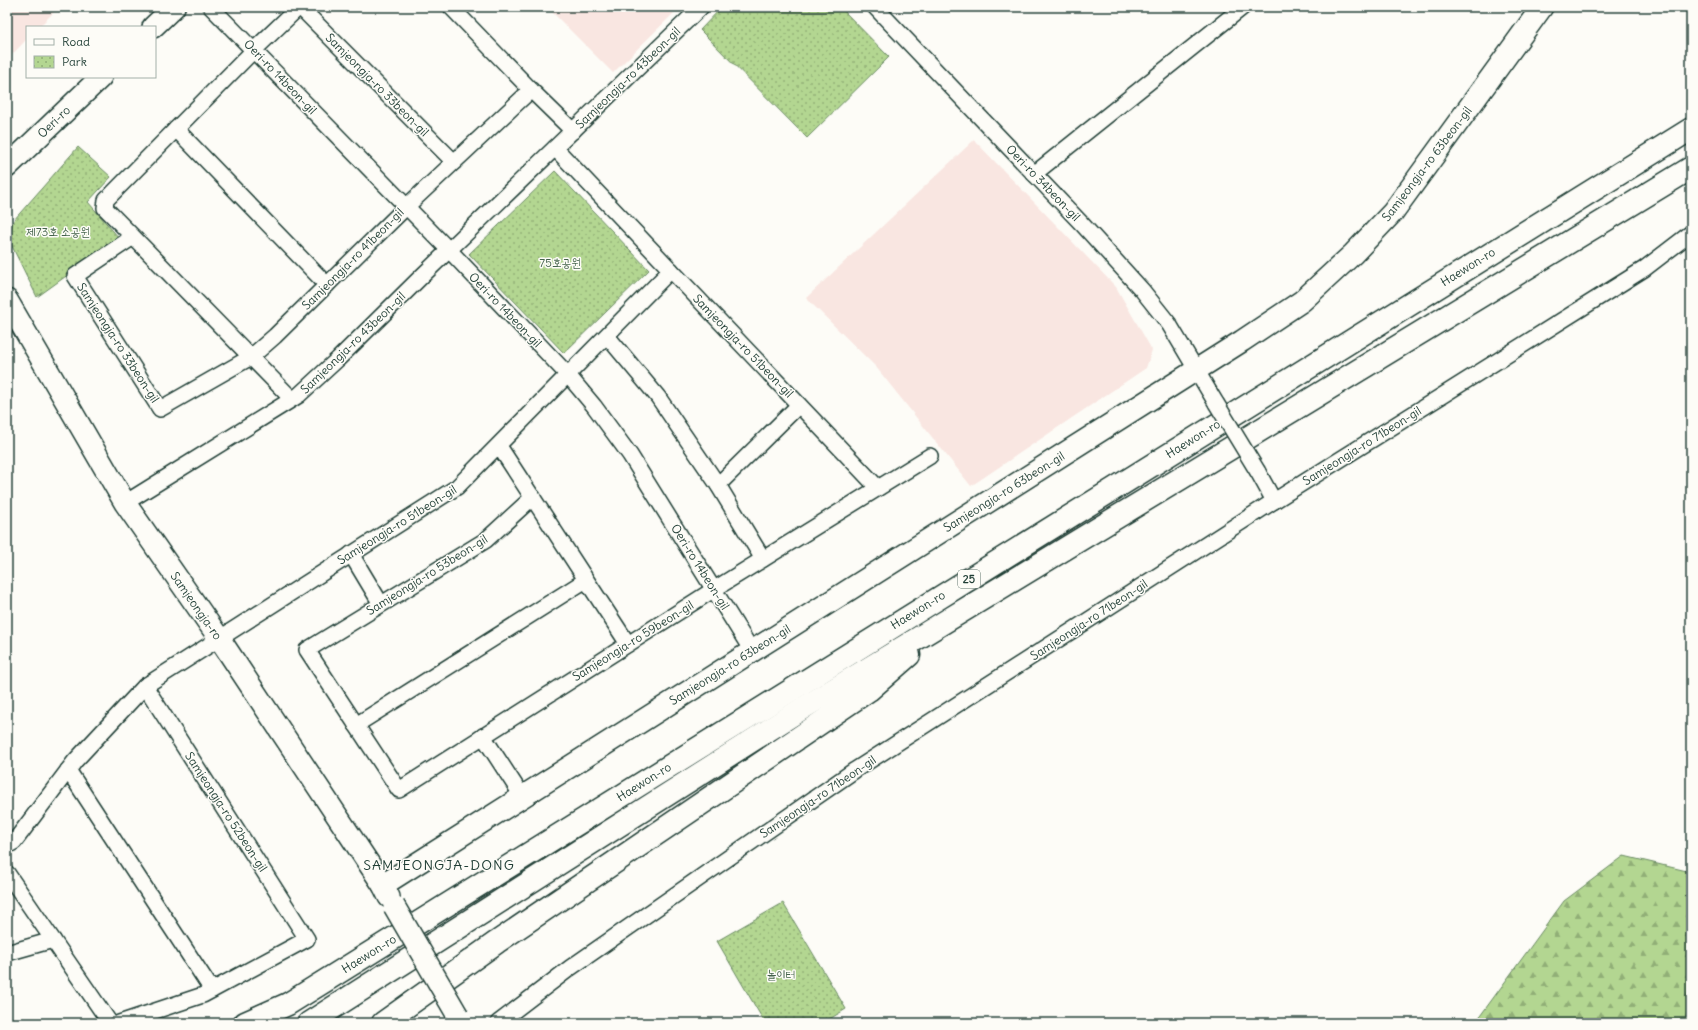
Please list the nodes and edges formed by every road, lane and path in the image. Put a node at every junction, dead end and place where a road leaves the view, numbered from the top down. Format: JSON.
{"nodes":[{"id":1,"x":174,"y":7,"type":"edge"},
{"id":2,"x":211,"y":7,"type":"edge"},
{"id":3,"x":300,"y":7,"type":"edge"},
{"id":4,"x":451,"y":7,"type":"edge"},
{"id":5,"x":701,"y":7,"type":"edge"},
{"id":6,"x":875,"y":7,"type":"edge"},
{"id":7,"x":1243,"y":7,"type":"edge"},
{"id":8,"x":1542,"y":7,"type":"edge"},
{"id":9,"x":154,"y":26,"type":"edge"},
{"id":10,"x":253,"y":51,"type":"junction"},
{"id":11,"x":100,"y":78,"type":"edge"},
{"id":12,"x":531,"y":90,"type":"junction"},
{"id":13,"x":1691,"y":120,"type":"edge"},
{"id":14,"x":176,"y":129,"type":"junction"},
{"id":15,"x":1691,"y":129,"type":"edge"},
{"id":16,"x":573,"y":131,"type":"junction"},
{"id":17,"x":555,"y":148,"type":"junction"},
{"id":18,"x":1643,"y":158,"type":"junction"},
{"id":19,"x":454,"y":162,"type":"junction"},
{"id":20,"x":7,"y":167,"type":"edge"},
{"id":21,"x":1691,"y":168,"type":"edge"},
{"id":22,"x":1034,"y":174,"type":"junction"},
{"id":23,"x":1691,"y":177,"type":"edge"},
{"id":24,"x":1658,"y":188,"type":"junction"},
{"id":25,"x":406,"y":207,"type":"junction"},
{"id":26,"x":1691,"y":233,"type":"edge"},
{"id":27,"x":133,"y":237,"type":"junction"},
{"id":28,"x":449,"y":250,"type":"junction"},
{"id":29,"x":671,"y":270,"type":"junction"},
{"id":30,"x":327,"y":285,"type":"junction"},
{"id":31,"x":7,"y":300,"type":"edge"},
{"id":32,"x":607,"y":336,"type":"junction"},
{"id":33,"x":251,"y":357,"type":"junction"},
{"id":34,"x":1197,"y":370,"type":"junction"},
{"id":35,"x":568,"y":375,"type":"junction"},
{"id":36,"x":292,"y":399,"type":"junction"},
{"id":37,"x":799,"y":405,"type":"junction"},
{"id":38,"x":160,"y":409,"type":"joint"},
{"id":39,"x":499,"y":446,"type":"junction"},
{"id":40,"x":930,"y":456,"type":"dead end"},
{"id":41,"x":718,"y":485,"type":"junction"},
{"id":42,"x":878,"y":488,"type":"junction"},
{"id":43,"x":532,"y":497,"type":"junction"},
{"id":44,"x":1274,"y":501,"type":"junction"},
{"id":45,"x":125,"y":504,"type":"junction"},
{"id":46,"x":351,"y":554,"type":"junction"},
{"id":47,"x":763,"y":559,"type":"junction"},
{"id":48,"x":586,"y":580,"type":"junction"},
{"id":49,"x":713,"y":590,"type":"junction"},
{"id":50,"x":381,"y":604,"type":"junction"},
{"id":51,"x":955,"y":616,"type":"junction"},
{"id":52,"x":219,"y":638,"type":"junction"},
{"id":53,"x":628,"y":644,"type":"junction"},
{"id":54,"x":752,"y":651,"type":"junction"},
{"id":55,"x":145,"y":686,"type":"junction"},
{"id":56,"x":356,"y":725,"type":"junction"},
{"id":57,"x":483,"y":736,"type":"junction"},
{"id":58,"x":68,"y":770,"type":"junction"},
{"id":59,"x":399,"y":790,"type":"joint"},
{"id":60,"x":522,"y":796,"type":"junction"},
{"id":61,"x":7,"y":846,"type":"edge"},
{"id":62,"x":7,"y":873,"type":"edge"},
{"id":63,"x":382,"y":884,"type":"junction"},
{"id":64,"x":53,"y":940,"type":"junction"},
{"id":65,"x":7,"y":953,"type":"edge"},
{"id":66,"x":212,"y":990,"type":"junction"},
{"id":67,"x":460,"y":1020,"type":"edge"},
{"id":68,"x":110,"y":1023,"type":"edge"},
{"id":69,"x":119,"y":1023,"type":"edge"},
{"id":70,"x":245,"y":1023,"type":"edge"},
{"id":71,"x":309,"y":1023,"type":"edge"},
{"id":72,"x":383,"y":1023,"type":"edge"},
{"id":73,"x":498,"y":1023,"type":"edge"}],
"edges":[{"from":1,"to":9,"type":"street"},
{"from":2,"to":10,"type":"street","name":"Oeri-ro 14beon-gil"},
{"from":3,"to":10,"type":"street","name":"Samjeongja-ro 33beon-gil"},
{"from":3,"to":19,"type":"street","name":"Samjeongja-ro 33beon-gil"},
{"from":4,"to":12,"type":"street"},
{"from":5,"to":16,"type":"street","name":"Samjeongja-ro 43beon-gil"},
{"from":6,"to":22,"type":"street","name":"Oeri-ro 34beon-gil"},
{"from":7,"to":22,"type":"street"},
{"from":8,"to":34,"type":"street","name":"Samjeongja-ro 63beon-gil"},
{"from":10,"to":14,"type":"street","name":"Samjeongja-ro 33beon-gil"},
{"from":10,"to":25,"type":"street","name":"Oeri-ro 14beon-gil"},
{"from":11,"to":20,"type":"street","name":"Oeri-ro"},
{"from":12,"to":16,"type":"street"},
{"from":12,"to":19,"type":"street","name":"Samjeongja-ro 41beon-gil"},
{"from":13,"to":18,"type":"highway"},
{"from":14,"to":27,"type":"street","name":"Samjeongja-ro 33beon-gil"},
{"from":14,"to":30,"type":"street"},
{"from":15,"to":18,"type":"highway","name":"Haewon-ro","number":"25"},
{"from":16,"to":17,"type":"street","name":"Samjeongja-ro 43beon-gil"},
{"from":17,"to":28,"type":"street","name":"Samjeongja-ro 43beon-gil"},
{"from":17,"to":29,"type":"street"},
{"from":18,"to":70,"type":"highway","name":"Haewon-ro","number":"25"},
{"from":19,"to":25,"type":"street","name":"Samjeongja-ro 41beon-gil"},
{"from":21,"to":24,"type":"highway","name":"Haewon-ro","number":"25"},
{"from":22,"to":34,"type":"street","name":"Oeri-ro 34beon-gil"},
{"from":23,"to":24,"type":"highway"},
{"from":24,"to":51,"type":"highway","name":"Haewon-ro","number":"25"},
{"from":25,"to":28,"type":"street","name":"Oeri-ro 14beon-gil"},
{"from":25,"to":30,"type":"street","name":"Samjeongja-ro 41beon-gil"},
{"from":26,"to":44,"type":"street","name":"Samjeongja-ro 71beon-gil"},
{"from":27,"to":33,"type":"street","name":"Samjeongja-ro 33beon-gil"},
{"from":27,"to":38,"type":"street","name":"Samjeongja-ro 33beon-gil"},
{"from":28,"to":35,"type":"street","name":"Oeri-ro 14beon-gil"},
{"from":28,"to":36,"type":"street","name":"Samjeongja-ro 43beon-gil"},
{"from":29,"to":32,"type":"street","name":"Samjeongja-ro 51beon-gil"},
{"from":29,"to":37,"type":"street","name":"Samjeongja-ro 51beon-gil"},
{"from":30,"to":33,"type":"street","name":"Samjeongja-ro 41beon-gil"},
{"from":31,"to":45,"type":"street","name":"Samjeongja-ro"},
{"from":32,"to":35,"type":"street","name":"Samjeongja-ro 51beon-gil"},
{"from":32,"to":41,"type":"street"},
{"from":33,"to":36,"type":"street","name":"Samjeongja-ro 33beon-gil"},
{"from":33,"to":38,"type":"street","name":"Samjeongja-ro 41beon-gil"},
{"from":34,"to":44,"type":"street","name":"Oeri-ro 34beon-gil","bridge":true},
{"from":34,"to":54,"type":"street","name":"Samjeongja-ro 63beon-gil"},
{"from":35,"to":39,"type":"street","name":"Samjeongja-ro 51beon-gil"},
{"from":35,"to":49,"type":"street","name":"Oeri-ro 14beon-gil"},
{"from":36,"to":45,"type":"street","name":"Samjeongja-ro 43beon-gil"},
{"from":37,"to":41,"type":"street"},
{"from":37,"to":42,"type":"street","name":"Samjeongja-ro 51beon-gil"},
{"from":39,"to":43,"type":"street"},
{"from":39,"to":46,"type":"street","name":"Samjeongja-ro 51beon-gil"},
{"from":40,"to":42,"type":"street","name":"Samjeongja-ro 59beon-gil"},
{"from":41,"to":47,"type":"street"},
{"from":42,"to":47,"type":"street","name":"Samjeongja-ro 59beon-gil"},
{"from":43,"to":48,"type":"street"},
{"from":43,"to":50,"type":"street","name":"Samjeongja-ro 53beon-gil"},
{"from":44,"to":73,"type":"street","name":"Samjeongja-ro 71beon-gil"},
{"from":45,"to":52,"type":"street","name":"Samjeongja-ro"},
{"from":46,"to":50,"type":"street"},
{"from":46,"to":52,"type":"street","name":"Samjeongja-ro 51beon-gil"},
{"from":47,"to":49,"type":"street","name":"Samjeongja-ro 59beon-gil"},
{"from":48,"to":53,"type":"street"},
{"from":48,"to":56,"type":"street"},
{"from":49,"to":53,"type":"street","name":"Samjeongja-ro 59beon-gil"},
{"from":49,"to":54,"type":"street","name":"Oeri-ro 14beon-gil"},
{"from":50,"to":56,"type":"street","name":"Samjeongja-ro 53beon-gil"},
{"from":51,"to":71,"type":"highway","name":"Haewon-ro","number":"25"},
{"from":51,"to":72,"type":"highway"},
{"from":52,"to":55,"type":"street"},
{"from":52,"to":63,"type":"street","name":"Samjeongja-ro"},
{"from":53,"to":57,"type":"street","name":"Samjeongja-ro 59beon-gil"},
{"from":54,"to":60,"type":"street","name":"Samjeongja-ro 63beon-gil"},
{"from":55,"to":58,"type":"street"},
{"from":55,"to":66,"type":"street","name":"Samjeongja-ro 52beon-gil"},
{"from":56,"to":59,"type":"street","name":"Samjeongja-ro 53beon-gil"},
{"from":57,"to":59,"type":"street","name":"Samjeongja-ro 59beon-gil"},
{"from":57,"to":60,"type":"street"},
{"from":58,"to":61,"type":"street"},
{"from":58,"to":66,"type":"street"},
{"from":60,"to":63,"type":"street","name":"Samjeongja-ro 63beon-gil"},
{"from":62,"to":64,"type":"street"},
{"from":63,"to":67,"type":"street","name":"Samjeongja-ro","bridge":true},
{"from":64,"to":65,"type":"street"},
{"from":64,"to":68,"type":"street"},
{"from":66,"to":69,"type":"street"}]}
